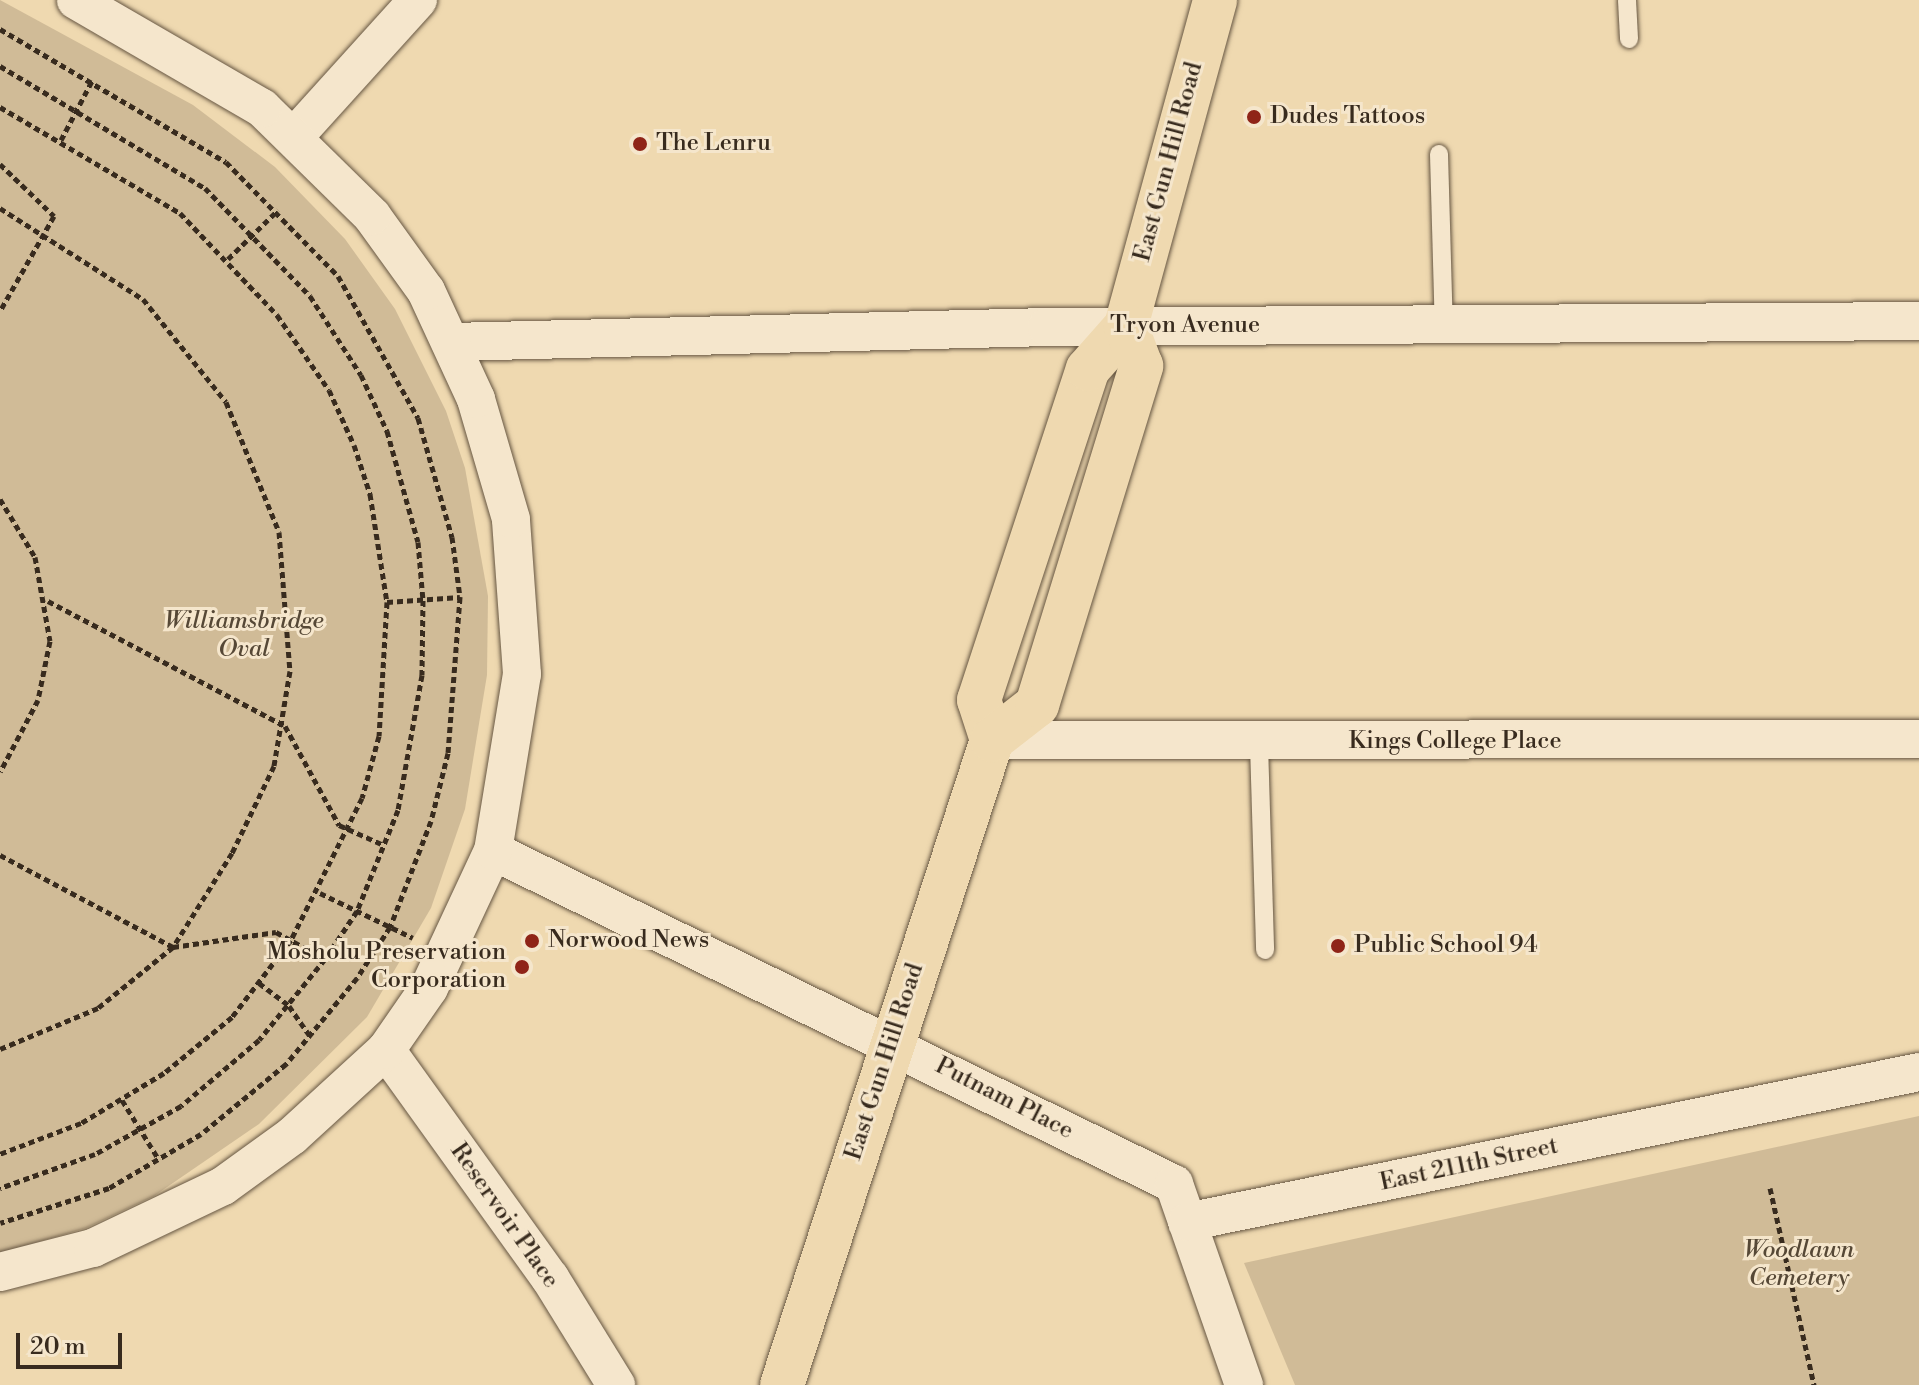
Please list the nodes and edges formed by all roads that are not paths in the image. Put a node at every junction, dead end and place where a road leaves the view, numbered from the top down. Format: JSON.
{"nodes":[{"id":1,"x":76,"y":0,"type":"edge"},
{"id":2,"x":418,"y":0,"type":"edge"},
{"id":3,"x":1215,"y":0,"type":"edge"},
{"id":4,"x":1627,"y":0,"type":"edge"},
{"id":5,"x":1629,"y":39,"type":"dead end"},
{"id":6,"x":294,"y":137,"type":"junction"},
{"id":7,"x":1439,"y":154,"type":"dead end"},
{"id":8,"x":1919,"y":321,"type":"edge"},
{"id":9,"x":1126,"y":326,"type":"junction"},
{"id":10,"x":1444,"y":328,"type":"junction"},
{"id":11,"x":452,"y":342,"type":"junction"},
{"id":12,"x":1919,"y":739,"type":"edge"},
{"id":13,"x":992,"y":740,"type":"junction"},
{"id":14,"x":1259,"y":744,"type":"junction"},
{"id":15,"x":493,"y":851,"type":"junction"},
{"id":16,"x":1265,"y":950,"type":"dead end"},
{"id":17,"x":890,"y":1042,"type":"junction"},
{"id":18,"x":386,"y":1050,"type":"junction"},
{"id":19,"x":1919,"y":1072,"type":"edge"},
{"id":20,"x":1187,"y":1222,"type":"junction"},
{"id":21,"x":0,"y":1272,"type":"edge"},
{"id":22,"x":616,"y":1385,"type":"edge"},
{"id":23,"x":782,"y":1385,"type":"edge"},
{"id":24,"x":1244,"y":1385,"type":"edge"}],
"edges":[{"from":1,"to":6,"type":"street"},
{"from":2,"to":6,"type":"street"},
{"from":3,"to":9,"type":"main road","name":"East Gun Hill Road"},
{"from":4,"to":5,"type":"lane"},
{"from":6,"to":11,"type":"street"},
{"from":7,"to":10,"type":"lane"},
{"from":8,"to":10,"type":"street","name":"Tryon Avenue"},
{"from":9,"to":10,"type":"street","name":"Tryon Avenue"},
{"from":9,"to":11,"type":"street","name":"Tryon Avenue"},
{"from":9,"to":13,"type":"main road"},
{"from":11,"to":15,"type":"street"},
{"from":12,"to":14,"type":"street","name":"Kings College Place"},
{"from":13,"to":14,"type":"street","name":"Kings College Place"},
{"from":13,"to":17,"type":"main road","name":"East Gun Hill Road"},
{"from":14,"to":16,"type":"lane"},
{"from":15,"to":17,"type":"street","name":"Putnam Place"},
{"from":15,"to":18,"type":"street"},
{"from":17,"to":20,"type":"street","name":"Putnam Place"},
{"from":17,"to":23,"type":"main road","name":"East Gun Hill Road"},
{"from":18,"to":21,"type":"street"},
{"from":18,"to":22,"type":"street","name":"Reservoir Place"},
{"from":19,"to":20,"type":"street","name":"East 211th Street"},
{"from":20,"to":24,"type":"street"}]}
